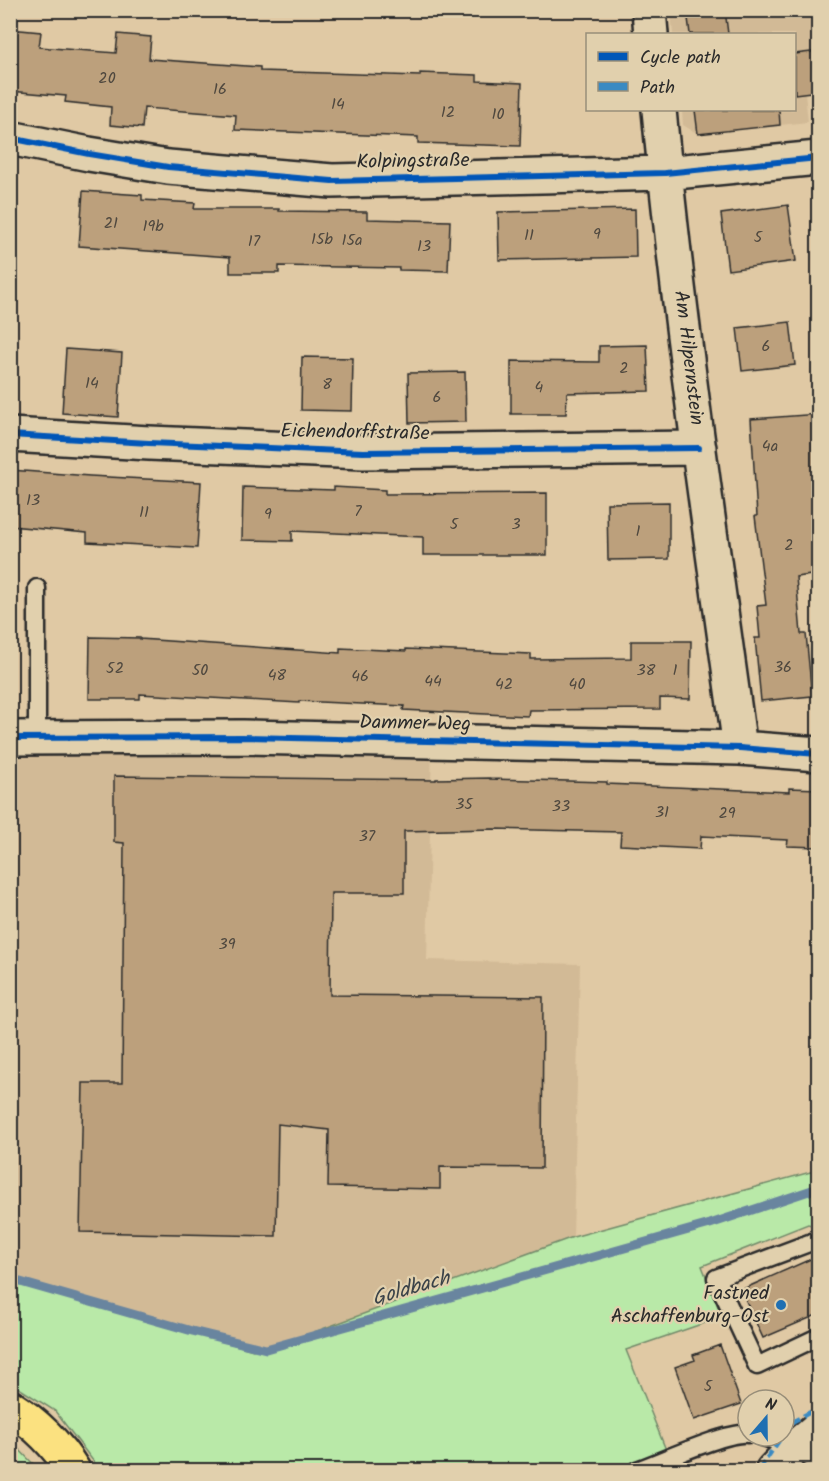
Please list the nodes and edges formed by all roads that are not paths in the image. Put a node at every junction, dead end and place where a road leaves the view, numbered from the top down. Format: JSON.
{"nodes":[{"id":1,"x":649,"y":10,"type":"edge"},
{"id":2,"x":651,"y":33,"type":"edge"},
{"id":3,"x":659,"y":111,"type":"edge"},
{"id":4,"x":10,"y":138,"type":"edge"},
{"id":5,"x":819,"y":158,"type":"edge"},
{"id":6,"x":665,"y":173,"type":"junction"},
{"id":7,"x":10,"y":435,"type":"edge"},
{"id":8,"x":699,"y":448,"type":"junction"},
{"id":9,"x":37,"y":588,"type":"dead end"},
{"id":10,"x":24,"y":738,"type":"edge"},
{"id":11,"x":740,"y":748,"type":"junction"},
{"id":12,"x":819,"y":754,"type":"edge"},
{"id":13,"x":819,"y":1241,"type":"edge"},
{"id":14,"x":819,"y":1337,"type":"edge"},
{"id":15,"x":10,"y":1407,"type":"edge"},
{"id":16,"x":736,"y":1435,"type":"edge"},
{"id":17,"x":73,"y":1470,"type":"edge"},
{"id":18,"x":637,"y":1470,"type":"edge"}],
"edges":[{"from":1,"to":2,"type":"street"},
{"from":3,"to":6,"type":"street","name":"Am Hilpernstein"},
{"from":4,"to":6,"type":"street","name":"Kolpingstraße"},
{"from":5,"to":6,"type":"street","name":"Kolpingstraße"},
{"from":6,"to":8,"type":"street","name":"Am Hilpernstein"},
{"from":7,"to":8,"type":"street","name":"Eichendorffstraße"},
{"from":8,"to":11,"type":"street","name":"Am Hilpernstein"},
{"from":9,"to":10,"type":"lane","name":"Dammer Weg"},
{"from":10,"to":11,"type":"street","name":"Dammer Weg"},
{"from":11,"to":12,"type":"street","name":"Dammer Weg"},
{"from":13,"to":14,"type":"lane"},
{"from":15,"to":17,"type":"highway"},
{"from":16,"to":18,"type":"lane"}]}
